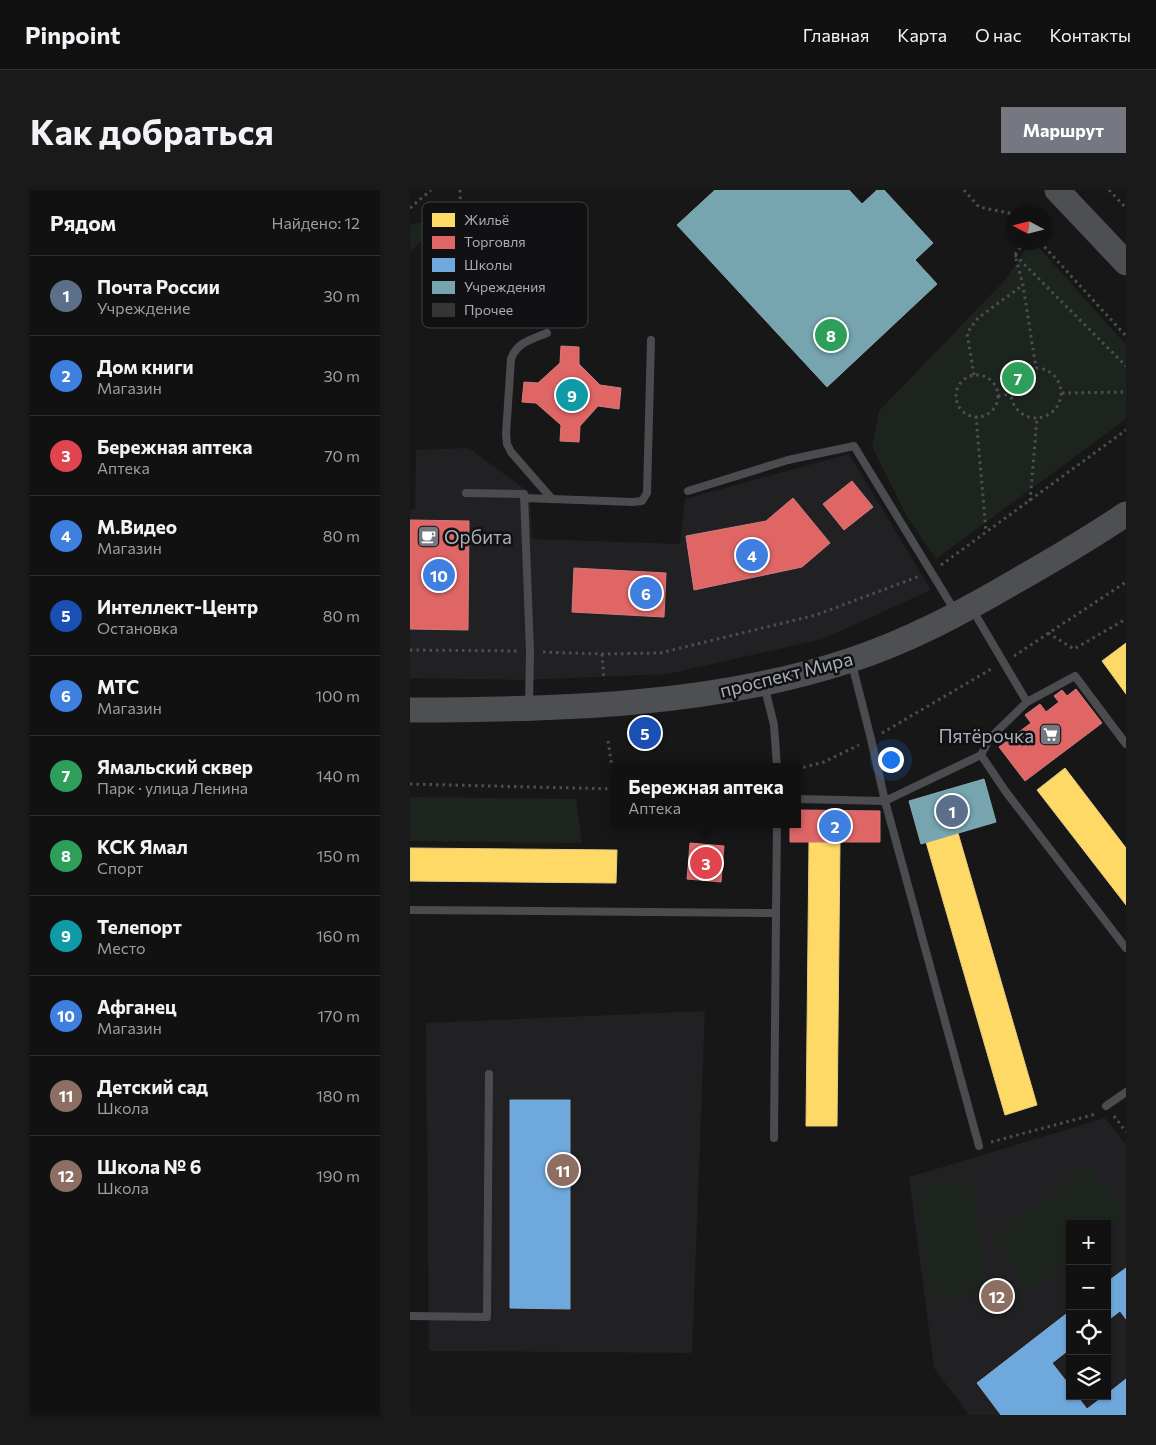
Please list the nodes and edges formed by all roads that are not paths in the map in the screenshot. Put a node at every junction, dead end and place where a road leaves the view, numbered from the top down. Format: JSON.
{"nodes":[{"id":1,"x":1057,"y":190,"type":"edge"},
{"id":2,"x":1126,"y":263,"type":"edge"},
{"id":3,"x":547,"y":332,"type":"dead end"},
{"id":4,"x":651,"y":340,"type":"dead end"},
{"id":5,"x":688,"y":491,"type":"dead end"},
{"id":6,"x":466,"y":493,"type":"dead end"},
{"id":7,"x":524,"y":498,"type":"junction"},
{"id":8,"x":552,"y":500,"type":"junction"},
{"id":9,"x":1126,"y":514,"type":"edge"},
{"id":10,"x":964,"y":610,"type":"junction"},
{"id":11,"x":851,"y":660,"type":"junction"},
{"id":12,"x":764,"y":682,"type":"junction"},
{"id":13,"x":1027,"y":702,"type":"junction"},
{"id":14,"x":529,"y":708,"type":"junction"},
{"id":15,"x":410,"y":710,"type":"edge"},
{"id":16,"x":1126,"y":744,"type":"edge"},
{"id":17,"x":981,"y":755,"type":"junction"},
{"id":18,"x":777,"y":763,"type":"edge"},
{"id":19,"x":801,"y":799,"type":"edge"},
{"id":20,"x":885,"y":801,"type":"junction"},
{"id":21,"x":777,"y":828,"type":"edge"},
{"id":22,"x":410,"y":910,"type":"edge"},
{"id":23,"x":776,"y":913,"type":"junction"},
{"id":24,"x":1126,"y":948,"type":"edge"},
{"id":25,"x":489,"y":1074,"type":"dead end"},
{"id":26,"x":1126,"y":1092,"type":"edge"},
{"id":27,"x":1106,"y":1106,"type":"road end"},
{"id":28,"x":774,"y":1138,"type":"dead end"},
{"id":29,"x":979,"y":1146,"type":"road end"},
{"id":30,"x":410,"y":1316,"type":"edge"}],
"edges":[{"from":1,"to":2,"type":"main road"},
{"from":3,"to":8,"type":"lane"},
{"from":4,"to":8,"type":"lane"},
{"from":5,"to":10,"type":"lane"},
{"from":6,"to":7,"type":"lane"},
{"from":7,"to":8,"type":"lane"},
{"from":7,"to":14,"type":"lane"},
{"from":9,"to":10,"type":"main road","name":"проспект Мира"},
{"from":10,"to":11,"type":"main road","name":"проспект Мира"},
{"from":10,"to":13,"type":"lane"},
{"from":11,"to":12,"type":"main road","name":"проспект Мира"},
{"from":11,"to":20,"type":"lane"},
{"from":12,"to":14,"type":"main road","name":"проспект Мира"},
{"from":12,"to":18,"type":"lane"},
{"from":13,"to":16,"type":"lane"},
{"from":13,"to":17,"type":"lane"},
{"from":14,"to":15,"type":"main road","name":"проспект Мира"},
{"from":17,"to":20,"type":"lane"},
{"from":17,"to":24,"type":"lane"},
{"from":19,"to":20,"type":"lane"},
{"from":20,"to":29,"type":"lane"},
{"from":21,"to":23,"type":"lane"},
{"from":22,"to":23,"type":"lane"},
{"from":23,"to":28,"type":"lane"},
{"from":25,"to":30,"type":"lane"},
{"from":26,"to":27,"type":"lane"}]}
